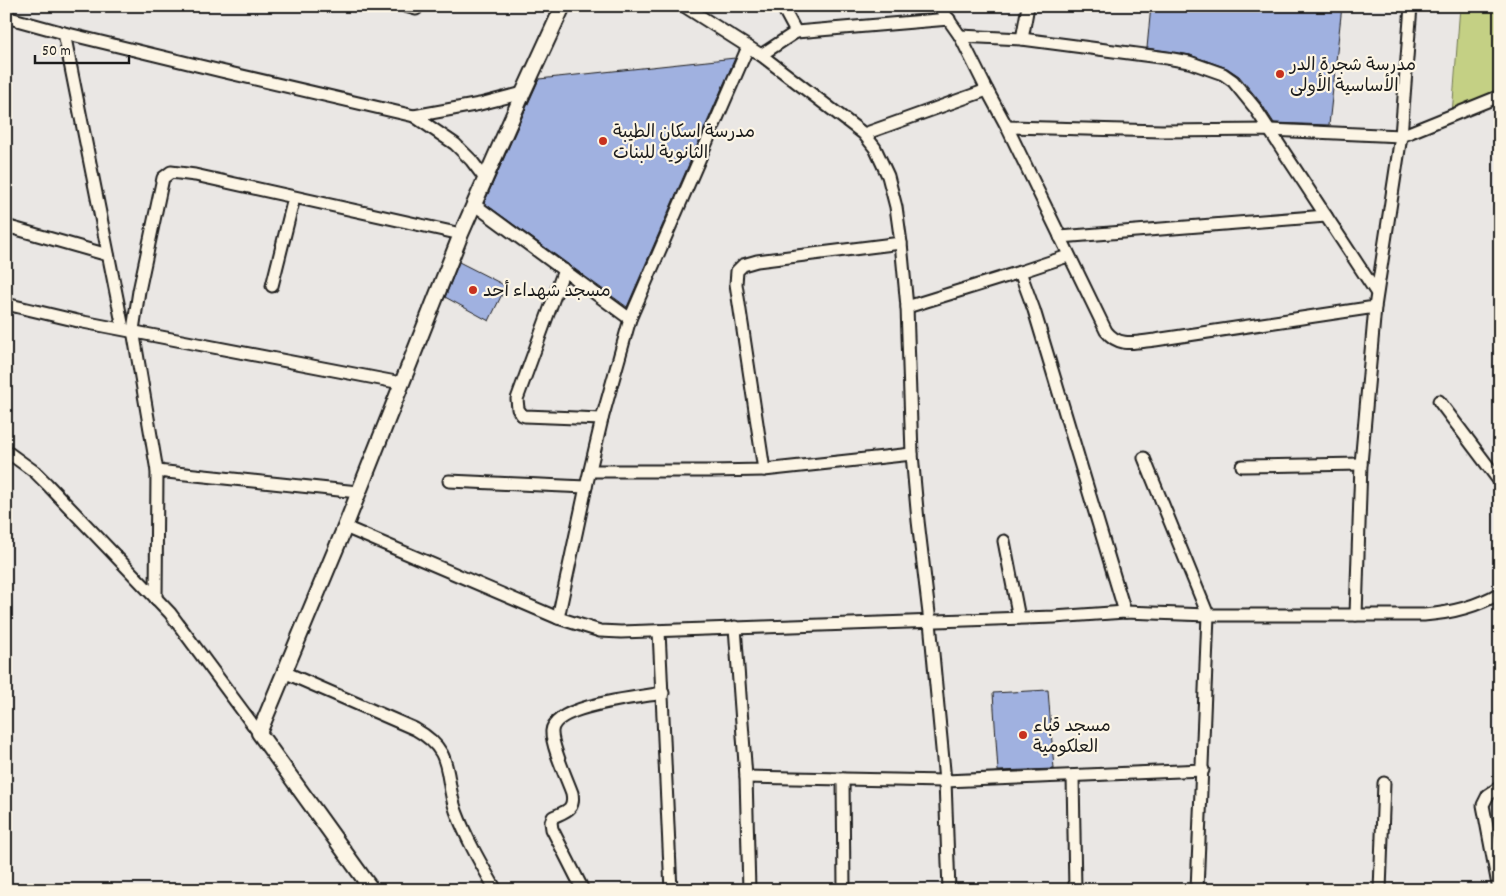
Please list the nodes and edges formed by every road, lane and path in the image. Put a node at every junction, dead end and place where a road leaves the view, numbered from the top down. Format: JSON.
{"nodes":[{"id":1,"x":563,"y":6,"type":"edge"},
{"id":2,"x":684,"y":6,"type":"edge"},
{"id":3,"x":782,"y":6,"type":"edge"},
{"id":4,"x":939,"y":6,"type":"edge"},
{"id":5,"x":1028,"y":6,"type":"edge"},
{"id":6,"x":1411,"y":6,"type":"edge"},
{"id":7,"x":6,"y":16,"type":"edge"},
{"id":8,"x":949,"y":19,"type":"junction"},
{"id":9,"x":796,"y":32,"type":"junction"},
{"id":10,"x":64,"y":33,"type":"junction"},
{"id":11,"x":960,"y":36,"type":"junction"},
{"id":12,"x":1022,"y":39,"type":"junction"},
{"id":13,"x":748,"y":48,"type":"junction"},
{"id":14,"x":761,"y":55,"type":"junction"},
{"id":15,"x":987,"y":90,"type":"junction"},
{"id":16,"x":522,"y":93,"type":"junction"},
{"id":17,"x":1500,"y":96,"type":"edge"},
{"id":18,"x":414,"y":116,"type":"junction"},
{"id":19,"x":1008,"y":127,"type":"junction"},
{"id":20,"x":1270,"y":130,"type":"junction"},
{"id":21,"x":864,"y":134,"type":"junction"},
{"id":22,"x":1401,"y":136,"type":"junction"},
{"id":23,"x":486,"y":180,"type":"junction"},
{"id":24,"x":294,"y":198,"type":"junction"},
{"id":25,"x":475,"y":205,"type":"junction"},
{"id":26,"x":1326,"y":216,"type":"junction"},
{"id":27,"x":6,"y":226,"type":"edge"},
{"id":28,"x":461,"y":234,"type":"junction"},
{"id":29,"x":1060,"y":237,"type":"junction"},
{"id":30,"x":901,"y":243,"type":"junction"},
{"id":31,"x":108,"y":255,"type":"junction"},
{"id":32,"x":1068,"y":256,"type":"junction"},
{"id":33,"x":564,"y":270,"type":"junction"},
{"id":34,"x":1020,"y":272,"type":"junction"},
{"id":35,"x":272,"y":286,"type":"dead end"},
{"id":36,"x":1376,"y":292,"type":"junction"},
{"id":37,"x":6,"y":304,"type":"edge"},
{"id":38,"x":907,"y":307,"type":"junction"},
{"id":39,"x":1375,"y":307,"type":"junction"},
{"id":40,"x":630,"y":320,"type":"junction"},
{"id":41,"x":128,"y":329,"type":"junction"},
{"id":42,"x":401,"y":383,"type":"junction"},
{"id":43,"x":1439,"y":401,"type":"dead end"},
{"id":44,"x":602,"y":419,"type":"junction"},
{"id":45,"x":6,"y":451,"type":"edge"},
{"id":46,"x":912,"y":454,"type":"junction"},
{"id":47,"x":1144,"y":458,"type":"dead end"},
{"id":48,"x":1361,"y":464,"type":"junction"},
{"id":49,"x":1242,"y":466,"type":"dead end"},
{"id":50,"x":764,"y":470,"type":"junction"},
{"id":51,"x":157,"y":471,"type":"junction"},
{"id":52,"x":590,"y":471,"type":"junction"},
{"id":53,"x":449,"y":481,"type":"dead end"},
{"id":54,"x":1500,"y":482,"type":"edge"},
{"id":55,"x":586,"y":487,"type":"junction"},
{"id":56,"x":358,"y":492,"type":"junction"},
{"id":57,"x":345,"y":527,"type":"junction"},
{"id":58,"x":1004,"y":541,"type":"dead end"},
{"id":59,"x":1500,"y":593,"type":"edge"},
{"id":60,"x":156,"y":599,"type":"junction"},
{"id":61,"x":1125,"y":612,"type":"junction"},
{"id":62,"x":1356,"y":614,"type":"junction"},
{"id":63,"x":1208,"y":615,"type":"junction"},
{"id":64,"x":558,"y":618,"type":"junction"},
{"id":65,"x":1020,"y":618,"type":"junction"},
{"id":66,"x":930,"y":622,"type":"junction"},
{"id":67,"x":735,"y":627,"type":"junction"},
{"id":68,"x":659,"y":631,"type":"junction"},
{"id":69,"x":284,"y":672,"type":"junction"},
{"id":70,"x":663,"y":693,"type":"junction"},
{"id":71,"x":259,"y":733,"type":"junction"},
{"id":72,"x":1202,"y":770,"type":"junction"},
{"id":73,"x":1073,"y":776,"type":"junction"},
{"id":74,"x":746,"y":777,"type":"junction"},
{"id":75,"x":843,"y":779,"type":"junction"},
{"id":76,"x":945,"y":781,"type":"junction"},
{"id":77,"x":1384,"y":784,"type":"dead end"},
{"id":78,"x":1500,"y":787,"type":"edge"},
{"id":79,"x":372,"y":890,"type":"edge"},
{"id":80,"x":496,"y":890,"type":"edge"},
{"id":81,"x":583,"y":890,"type":"edge"},
{"id":82,"x":671,"y":890,"type":"edge"},
{"id":83,"x":749,"y":890,"type":"edge"},
{"id":84,"x":844,"y":890,"type":"edge"},
{"id":85,"x":949,"y":890,"type":"edge"},
{"id":86,"x":1075,"y":890,"type":"edge"},
{"id":87,"x":1197,"y":890,"type":"edge"},
{"id":88,"x":1380,"y":890,"type":"edge"},
{"id":89,"x":1499,"y":890,"type":"edge"}],
"edges":[{"from":1,"to":16,"type":"street"},
{"from":2,"to":13,"type":"street"},
{"from":3,"to":9,"type":"street"},
{"from":4,"to":8,"type":"street"},
{"from":5,"to":12,"type":"street"},
{"from":6,"to":22,"type":"street"},
{"from":7,"to":10,"type":"street"},
{"from":8,"to":9,"type":"street"},
{"from":8,"to":11,"type":"street"},
{"from":9,"to":14,"type":"street"},
{"from":10,"to":18,"type":"street"},
{"from":10,"to":31,"type":"street"},
{"from":11,"to":12,"type":"street"},
{"from":11,"to":15,"type":"street"},
{"from":12,"to":20,"type":"street"},
{"from":13,"to":14,"type":"street"},
{"from":13,"to":40,"type":"street"},
{"from":14,"to":21,"type":"street"},
{"from":15,"to":19,"type":"street"},
{"from":15,"to":21,"type":"street"},
{"from":16,"to":18,"type":"street"},
{"from":16,"to":23,"type":"street"},
{"from":17,"to":22,"type":"street"},
{"from":18,"to":23,"type":"street"},
{"from":19,"to":20,"type":"street"},
{"from":19,"to":29,"type":"street"},
{"from":20,"to":22,"type":"street"},
{"from":20,"to":26,"type":"street"},
{"from":21,"to":30,"type":"street"},
{"from":22,"to":36,"type":"street"},
{"from":23,"to":25,"type":"street"},
{"from":24,"to":28,"type":"street"},
{"from":24,"to":35,"type":"street"},
{"from":24,"to":41,"type":"street"},
{"from":25,"to":28,"type":"street"},
{"from":25,"to":33,"type":"street"},
{"from":26,"to":29,"type":"street"},
{"from":26,"to":36,"type":"street"},
{"from":27,"to":31,"type":"street"},
{"from":28,"to":42,"type":"street"},
{"from":29,"to":32,"type":"street"},
{"from":30,"to":38,"type":"street"},
{"from":30,"to":50,"type":"street"},
{"from":31,"to":41,"type":"street"},
{"from":32,"to":34,"type":"street"},
{"from":32,"to":39,"type":"street"},
{"from":33,"to":40,"type":"street"},
{"from":33,"to":44,"type":"street"},
{"from":34,"to":38,"type":"street"},
{"from":34,"to":61,"type":"street"},
{"from":36,"to":39,"type":"street"},
{"from":37,"to":41,"type":"street"},
{"from":38,"to":46,"type":"street"},
{"from":39,"to":48,"type":"street"},
{"from":40,"to":44,"type":"street"},
{"from":41,"to":42,"type":"street"},
{"from":41,"to":51,"type":"street"},
{"from":42,"to":56,"type":"street"},
{"from":43,"to":54,"type":"street"},
{"from":44,"to":52,"type":"street"},
{"from":45,"to":60,"type":"street"},
{"from":46,"to":50,"type":"street"},
{"from":46,"to":66,"type":"street"},
{"from":47,"to":63,"type":"street"},
{"from":48,"to":49,"type":"street"},
{"from":48,"to":62,"type":"street"},
{"from":50,"to":52,"type":"street"},
{"from":51,"to":56,"type":"street"},
{"from":51,"to":60,"type":"street"},
{"from":52,"to":55,"type":"street"},
{"from":53,"to":55,"type":"street"},
{"from":55,"to":64,"type":"street"},
{"from":56,"to":57,"type":"street"},
{"from":57,"to":64,"type":"street"},
{"from":57,"to":69,"type":"street"},
{"from":58,"to":65,"type":"street"},
{"from":59,"to":62,"type":"street"},
{"from":60,"to":71,"type":"street"},
{"from":61,"to":63,"type":"street"},
{"from":61,"to":65,"type":"street"},
{"from":62,"to":63,"type":"street"},
{"from":63,"to":72,"type":"street"},
{"from":64,"to":68,"type":"street"},
{"from":65,"to":66,"type":"street"},
{"from":66,"to":67,"type":"street"},
{"from":66,"to":76,"type":"street"},
{"from":67,"to":68,"type":"street"},
{"from":67,"to":74,"type":"street"},
{"from":68,"to":70,"type":"street"},
{"from":69,"to":71,"type":"street"},
{"from":69,"to":80,"type":"street"},
{"from":70,"to":81,"type":"street"},
{"from":70,"to":82,"type":"street"},
{"from":71,"to":79,"type":"street"},
{"from":72,"to":73,"type":"street"},
{"from":72,"to":87,"type":"street"},
{"from":73,"to":76,"type":"street"},
{"from":73,"to":86,"type":"street"},
{"from":74,"to":75,"type":"street"},
{"from":74,"to":83,"type":"street"},
{"from":75,"to":76,"type":"street"},
{"from":75,"to":84,"type":"street"},
{"from":76,"to":85,"type":"street"},
{"from":77,"to":88,"type":"street"},
{"from":78,"to":89,"type":"street"}]}
